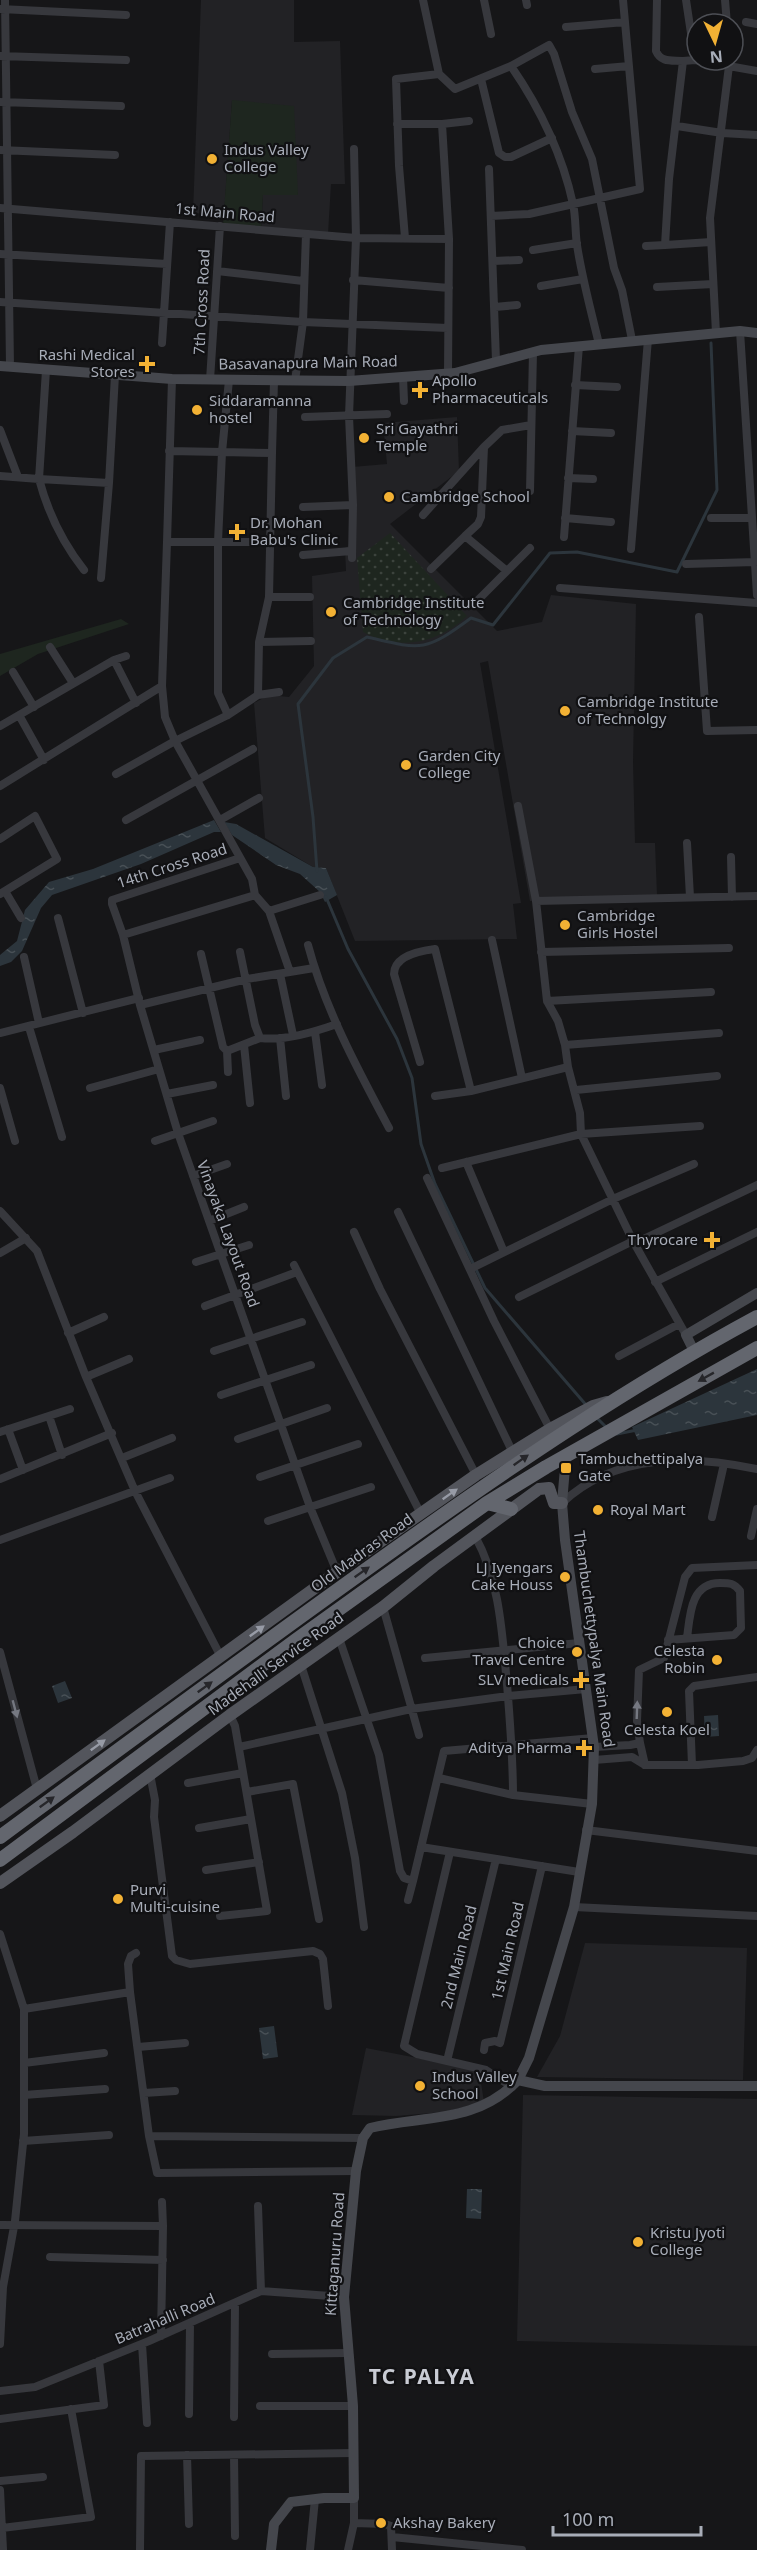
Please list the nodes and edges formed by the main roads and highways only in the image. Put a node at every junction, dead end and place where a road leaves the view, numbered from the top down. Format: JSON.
{"nodes":[{"id":1,"x":757,"y":1317,"type":"edge"},
{"id":2,"x":757,"y":1348,"type":"edge"},
{"id":3,"x":615,"y":1400,"type":"junction"},
{"id":4,"x":487,"y":1503,"type":"junction"},
{"id":5,"x":562,"y":1503,"type":"road end"},
{"id":6,"x":511,"y":1509,"type":"junction"},
{"id":7,"x":1,"y":1813,"type":"edge"},
{"id":8,"x":0,"y":1837,"type":"edge"},
{"id":9,"x":0,"y":1860,"type":"edge"},
{"id":10,"x":0,"y":1882,"type":"edge"}],
"edges":[{"from":1,"to":3,"type":"highway","name":"Old Madras Road"},
{"from":2,"to":4,"type":"highway","one_way":true},
{"from":7,"to":3,"type":"main road","one_way":true},
{"from":8,"to":3,"type":"highway","name":"Old Madras Road","one_way":true},
{"from":4,"to":6,"type":"highway"},
{"from":4,"to":9,"type":"highway"},
{"from":5,"to":6,"type":"main road","name":"Madehalli Service Road"},
{"from":6,"to":10,"type":"main road","name":"Madehalli Service Road"}]}
